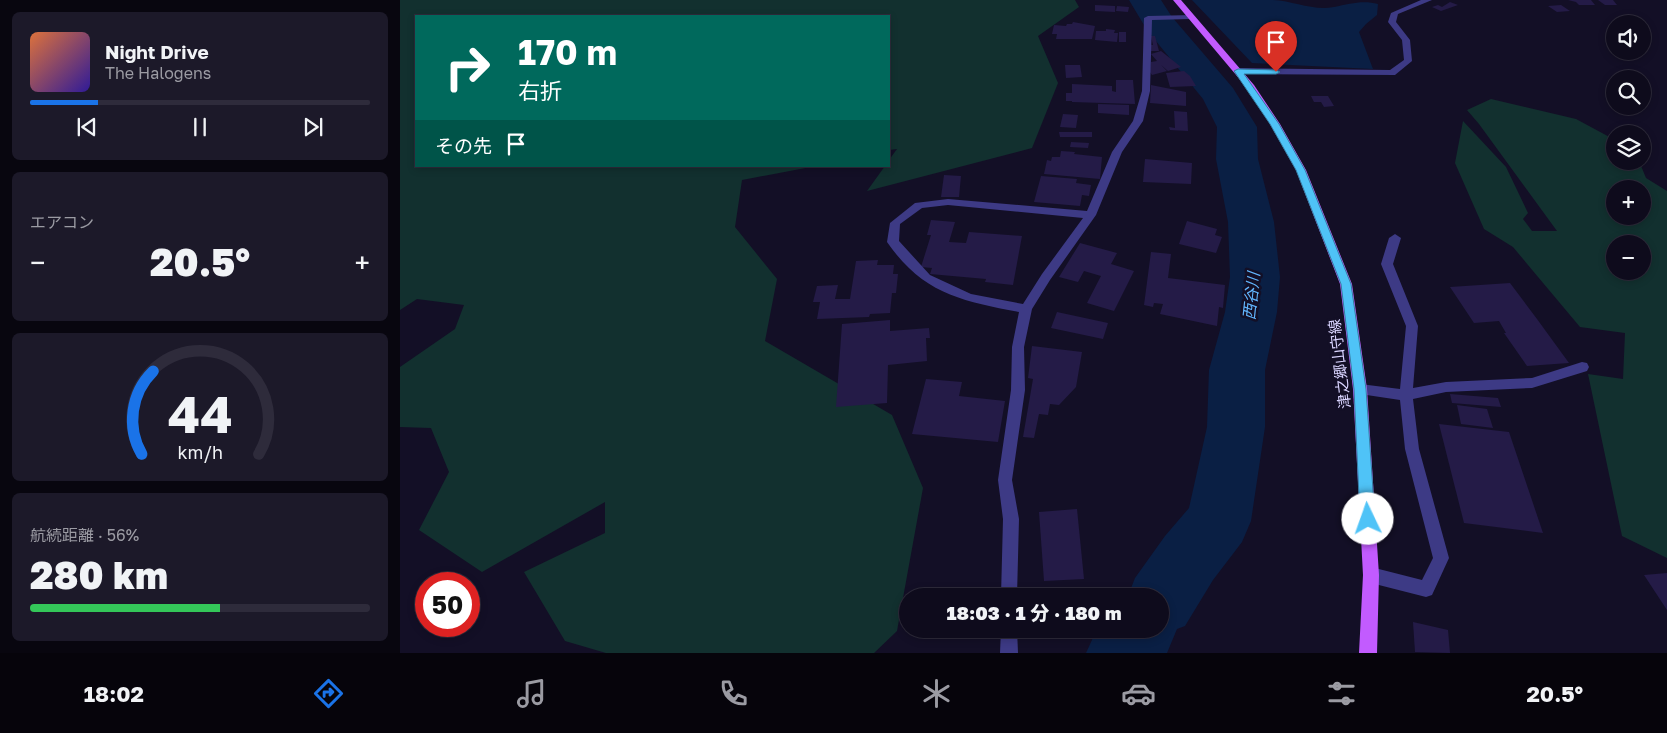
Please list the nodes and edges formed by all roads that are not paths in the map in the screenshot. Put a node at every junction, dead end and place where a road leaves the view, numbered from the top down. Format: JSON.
{"nodes":[{"id":1,"x":1177,"y":0,"type":"edge"},
{"id":2,"x":1428,"y":0,"type":"edge"},
{"id":3,"x":1190,"y":17,"type":"junction"},
{"id":4,"x":1238,"y":71,"type":"junction"},
{"id":5,"x":1091,"y":215,"type":"junction"},
{"id":6,"x":1395,"y":238,"type":"dead end"},
{"id":7,"x":1026,"y":309,"type":"junction"},
{"id":8,"x":1582,"y":367,"type":"dead end"},
{"id":9,"x":1360,"y":389,"type":"junction"},
{"id":10,"x":1406,"y":395,"type":"junction"},
{"id":11,"x":1371,"y":575,"type":"junction"},
{"id":12,"x":1010,"y":588,"type":"edge"},
{"id":13,"x":1009,"y":638,"type":"edge"},
{"id":14,"x":1008,"y":653,"type":"edge"},
{"id":15,"x":1368,"y":653,"type":"edge"}],
"edges":[{"from":1,"to":3,"type":"main road","name":"津之郷山守線"},
{"from":2,"to":4,"type":"street"},
{"from":3,"to":4,"type":"main road","name":"津之郷山守線"},
{"from":3,"to":5,"type":"street"},
{"from":4,"to":9,"type":"main road","name":"津之郷山守線"},
{"from":5,"to":7,"type":"street"},
{"from":5,"to":7,"type":"street"},
{"from":6,"to":10,"type":"street"},
{"from":7,"to":12,"type":"street"},
{"from":8,"to":10,"type":"street"},
{"from":9,"to":10,"type":"street"},
{"from":9,"to":11,"type":"main road","name":"津之郷山守線"},
{"from":10,"to":11,"type":"street"},
{"from":11,"to":15,"type":"main road","name":"津之郷山守線"},
{"from":13,"to":14,"type":"street"}]}
